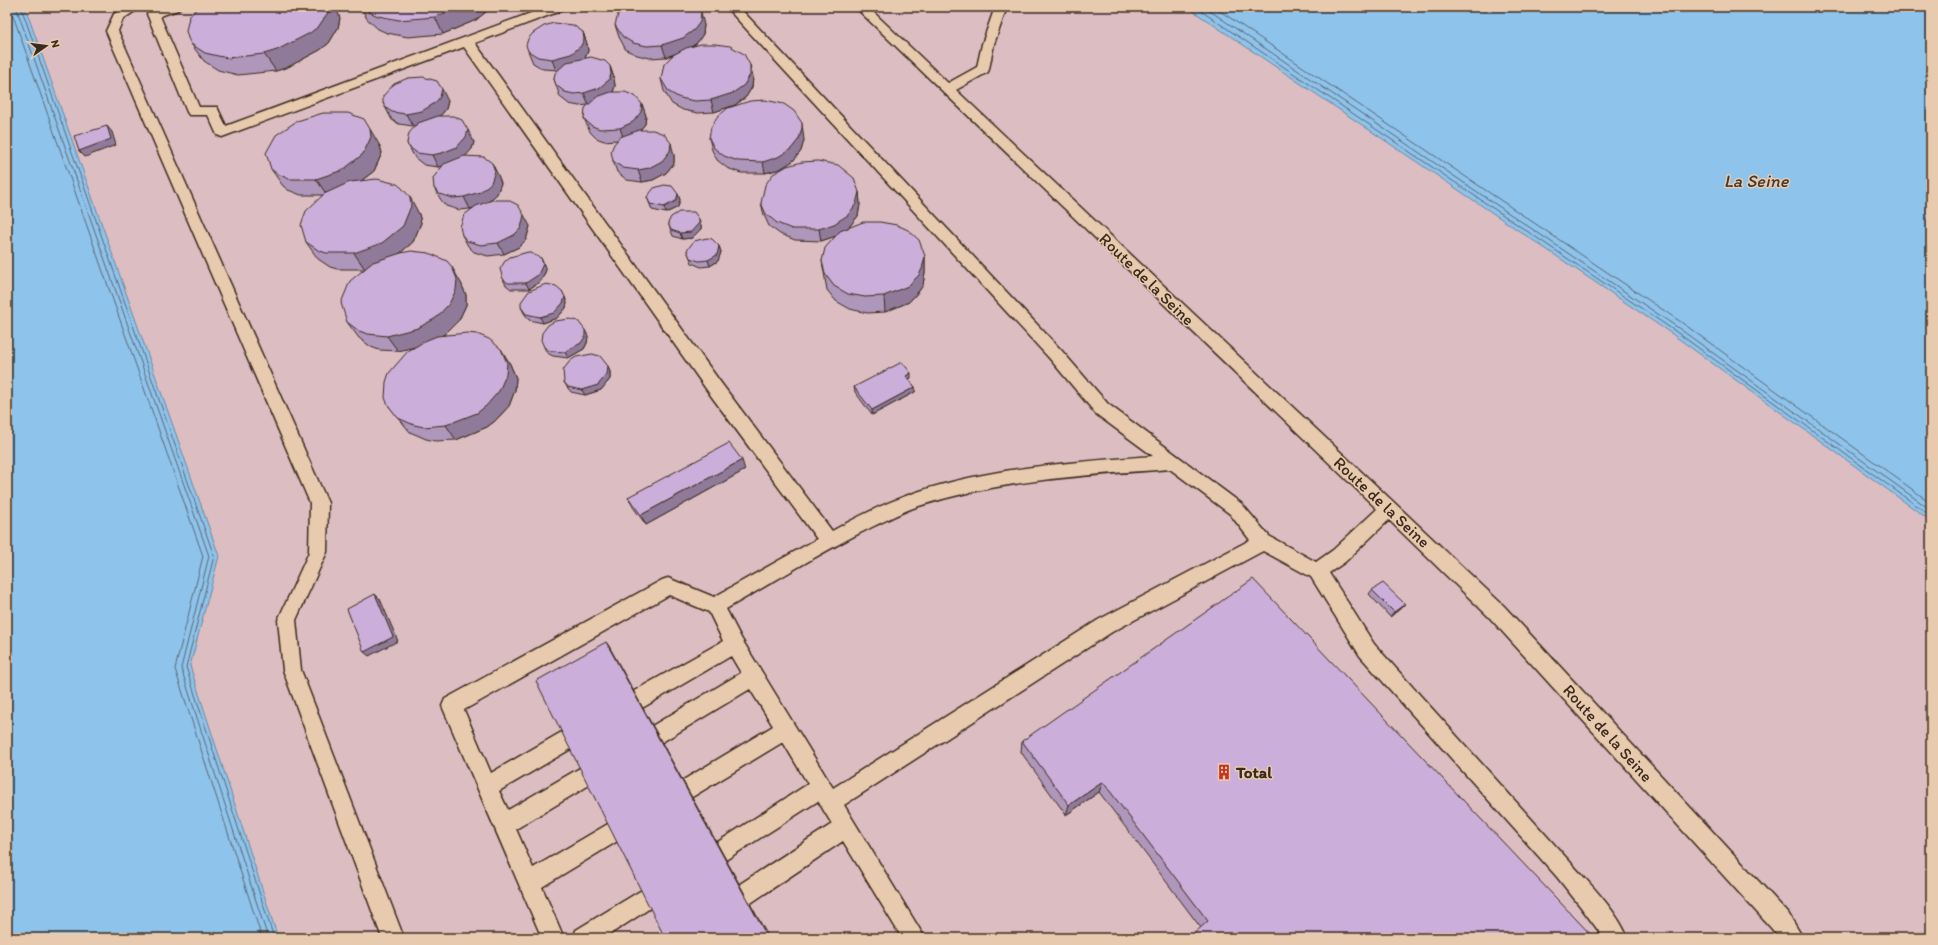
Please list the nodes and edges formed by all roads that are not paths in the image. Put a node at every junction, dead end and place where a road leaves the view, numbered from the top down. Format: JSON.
{"nodes":[{"id":1,"x":134,"y":7,"type":"edge"},
{"id":2,"x":174,"y":7,"type":"edge"},
{"id":3,"x":559,"y":7,"type":"edge"},
{"id":4,"x":732,"y":7,"type":"edge"},
{"id":5,"x":861,"y":7,"type":"edge"},
{"id":6,"x":1001,"y":7,"type":"edge"},
{"id":7,"x":467,"y":40,"type":"junction"},
{"id":8,"x":947,"y":90,"type":"junction"},
{"id":9,"x":1175,"y":462,"type":"junction"},
{"id":10,"x":1389,"y":509,"type":"junction"},
{"id":11,"x":829,"y":541,"type":"junction"},
{"id":12,"x":1263,"y":542,"type":"junction"},
{"id":13,"x":1317,"y":571,"type":"junction"},
{"id":14,"x":715,"y":606,"type":"junction"},
{"id":15,"x":734,"y":644,"type":"junction"},
{"id":16,"x":754,"y":676,"type":"junction"},
{"id":17,"x":786,"y":729,"type":"junction"},
{"id":18,"x":488,"y":786,"type":"junction"},
{"id":19,"x":826,"y":794,"type":"junction"},
{"id":20,"x":504,"y":824,"type":"junction"},
{"id":21,"x":846,"y":827,"type":"junction"},
{"id":22,"x":529,"y":883,"type":"junction"},
{"id":23,"x":711,"y":917,"type":"edge"},
{"id":24,"x":393,"y":938,"type":"edge"},
{"id":25,"x":553,"y":938,"type":"edge"},
{"id":26,"x":584,"y":938,"type":"edge"},
{"id":27,"x":914,"y":938,"type":"edge"},
{"id":28,"x":1617,"y":938,"type":"edge"},
{"id":29,"x":1792,"y":938,"type":"edge"}],
"edges":[{"from":1,"to":24,"type":"lane"},
{"from":2,"to":7,"type":"lane"},
{"from":3,"to":7,"type":"lane"},
{"from":4,"to":9,"type":"lane"},
{"from":5,"to":8,"type":"lane","name":"Route de la Seine"},
{"from":6,"to":8,"type":"lane"},
{"from":7,"to":11,"type":"lane"},
{"from":8,"to":10,"type":"lane","name":"Route de la Seine"},
{"from":9,"to":11,"type":"lane"},
{"from":9,"to":12,"type":"lane"},
{"from":10,"to":13,"type":"lane"},
{"from":10,"to":29,"type":"lane","name":"Route de la Seine"},
{"from":11,"to":14,"type":"lane"},
{"from":12,"to":13,"type":"lane"},
{"from":12,"to":19,"type":"lane"},
{"from":13,"to":28,"type":"lane"},
{"from":14,"to":15,"type":"lane"},
{"from":14,"to":18,"type":"lane"},
{"from":15,"to":16,"type":"lane"},
{"from":15,"to":18,"type":"lane"},
{"from":16,"to":17,"type":"lane"},
{"from":16,"to":20,"type":"lane"},
{"from":17,"to":19,"type":"lane"},
{"from":17,"to":22,"type":"lane"},
{"from":18,"to":20,"type":"lane"},
{"from":19,"to":21,"type":"lane"},
{"from":19,"to":26,"type":"lane"},
{"from":20,"to":22,"type":"lane"},
{"from":21,"to":23,"type":"lane"},
{"from":21,"to":27,"type":"lane"},
{"from":22,"to":25,"type":"lane"}]}
